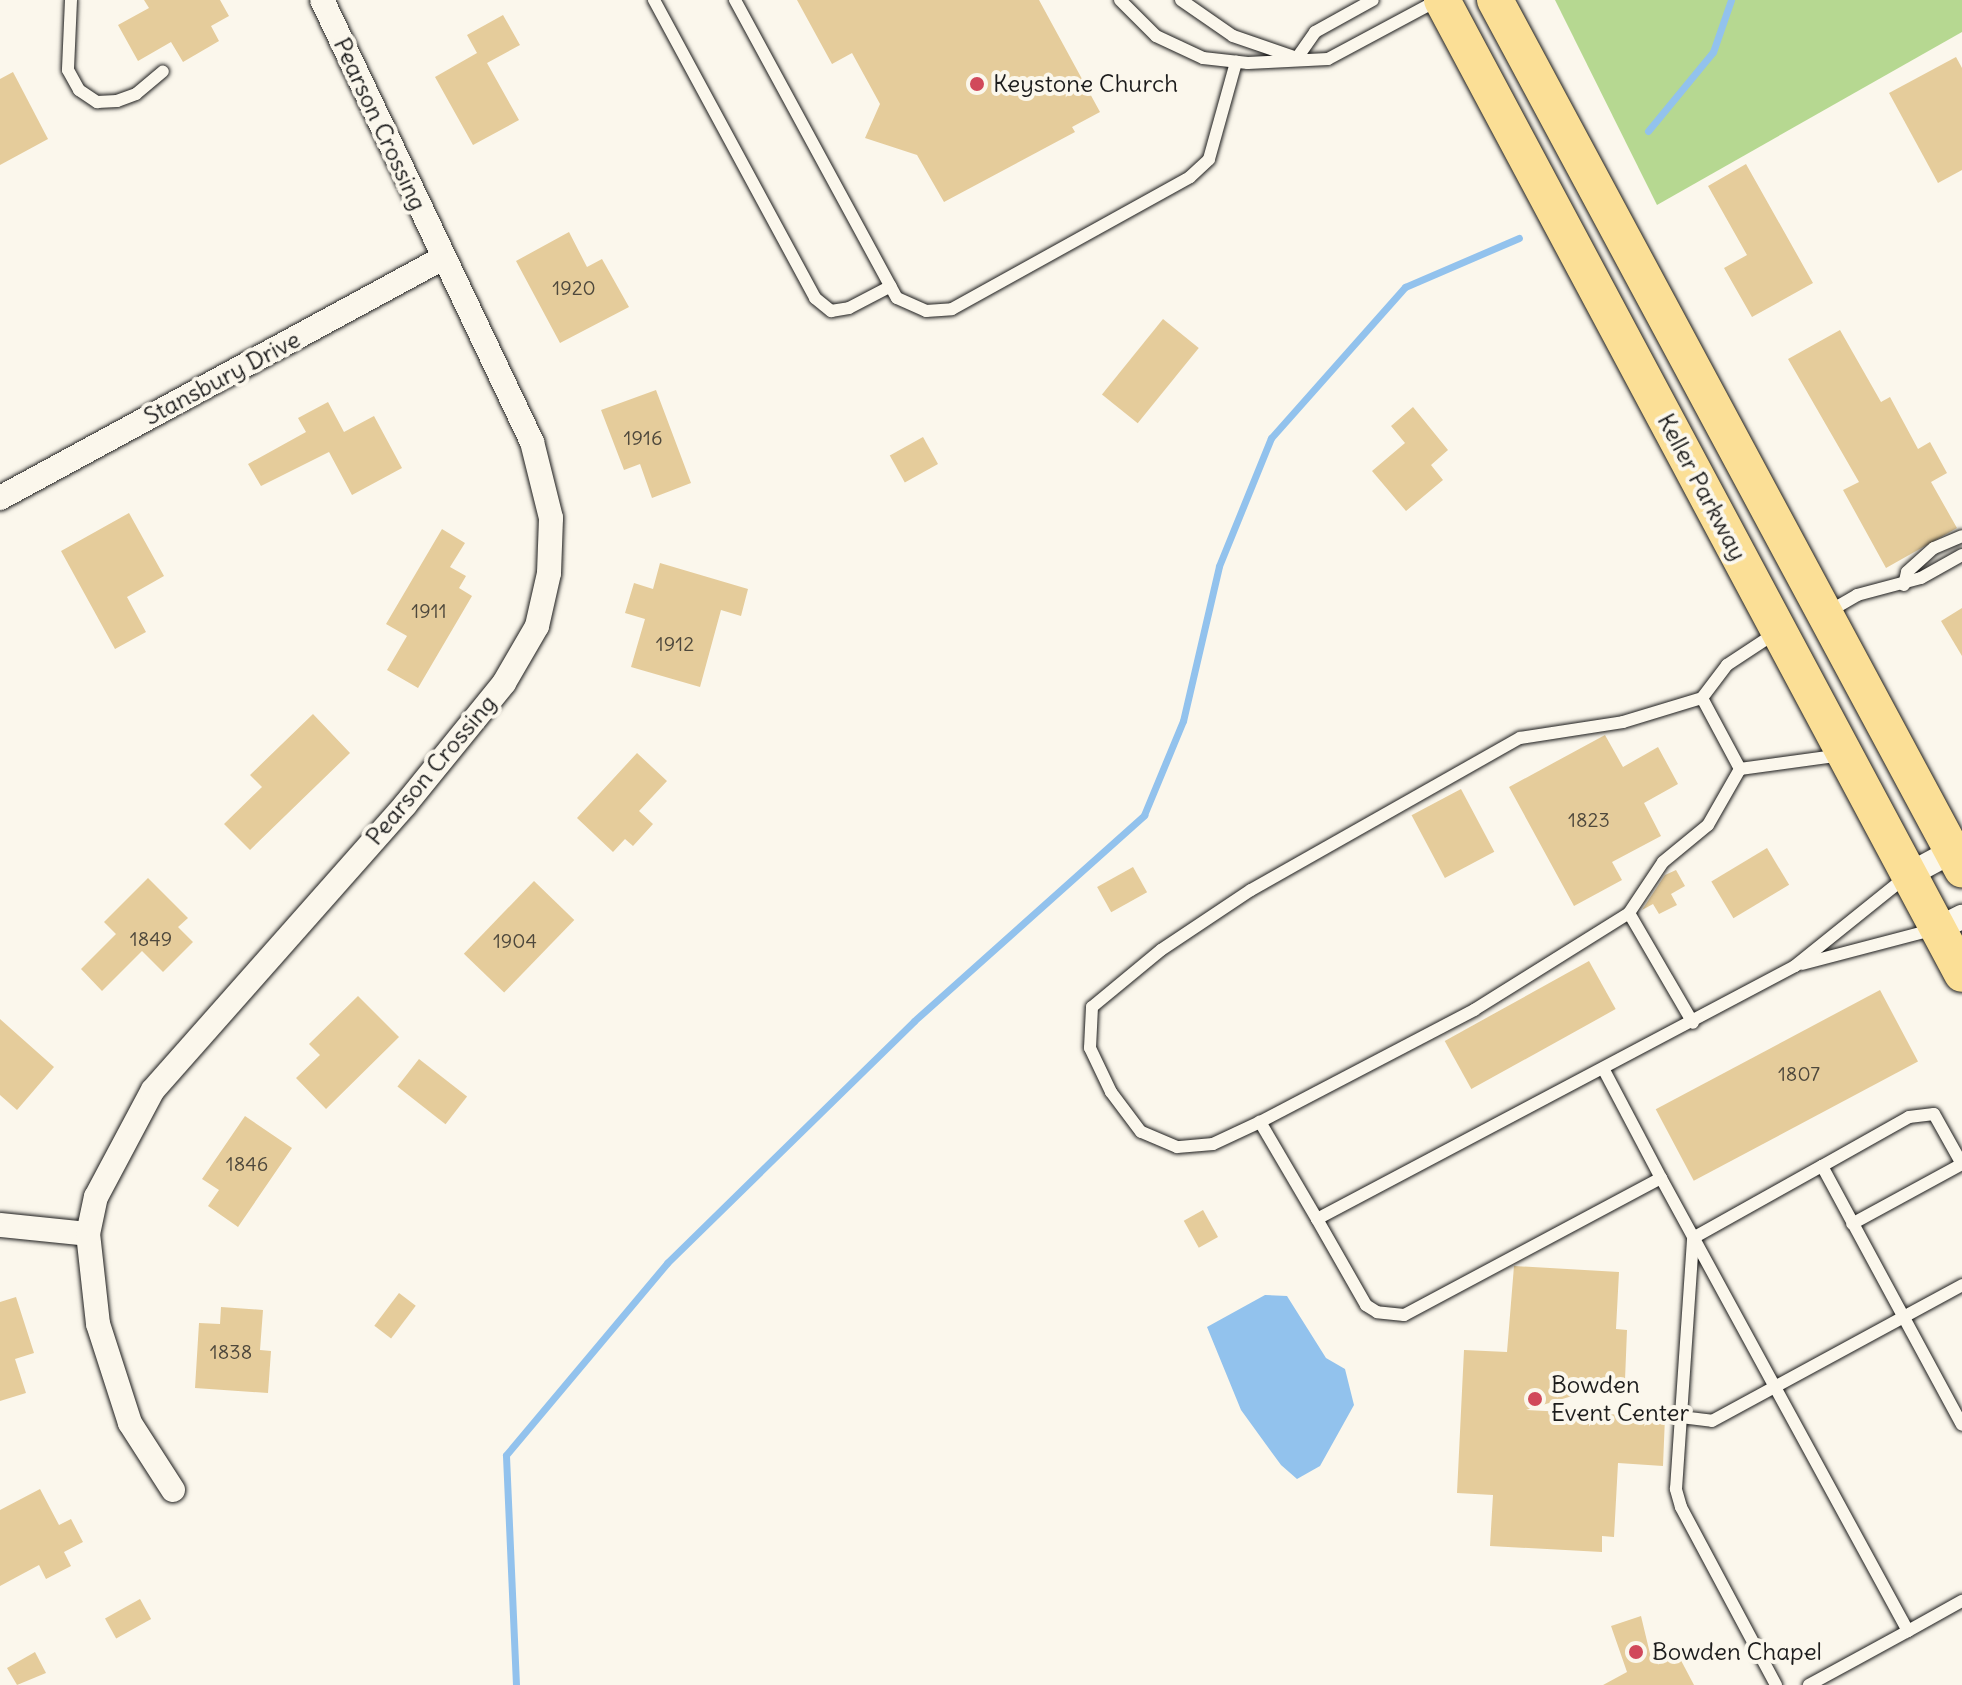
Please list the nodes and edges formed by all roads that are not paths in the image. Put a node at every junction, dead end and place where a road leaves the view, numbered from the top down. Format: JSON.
{"nodes":[{"id":1,"x":71,"y":0,"type":"edge"},
{"id":2,"x":322,"y":0,"type":"edge"},
{"id":3,"x":654,"y":0,"type":"edge"},
{"id":4,"x":735,"y":0,"type":"edge"},
{"id":5,"x":1120,"y":0,"type":"edge"},
{"id":6,"x":1181,"y":0,"type":"edge"},
{"id":7,"x":1373,"y":0,"type":"edge"},
{"id":8,"x":1440,"y":0,"type":"edge"},
{"id":9,"x":1495,"y":0,"type":"edge"},
{"id":10,"x":1297,"y":58,"type":"junction"},
{"id":11,"x":1236,"y":62,"type":"junction"},
{"id":12,"x":163,"y":71,"type":"dead end"},
{"id":13,"x":443,"y":258,"type":"junction"},
{"id":14,"x":891,"y":286,"type":"junction"},
{"id":15,"x":0,"y":498,"type":"edge"},
{"id":16,"x":1962,"y":536,"type":"edge"},
{"id":17,"x":1962,"y":555,"type":"edge"},
{"id":18,"x":1904,"y":585,"type":"junction"},
{"id":19,"x":1825,"y":613,"type":"junction"},
{"id":20,"x":1779,"y":630,"type":"junction"},
{"id":21,"x":1702,"y":698,"type":"junction"},
{"id":22,"x":1845,"y":754,"type":"junction"},
{"id":23,"x":1740,"y":769,"type":"junction"},
{"id":24,"x":1959,"y":856,"type":"edge"},
{"id":25,"x":1910,"y":874,"type":"junction"},
{"id":26,"x":1629,"y":913,"type":"junction"},
{"id":27,"x":1950,"y":923,"type":"edge"},
{"id":28,"x":1795,"y":966,"type":"junction"},
{"id":29,"x":1962,"y":974,"type":"edge"},
{"id":30,"x":1693,"y":1023,"type":"junction"},
{"id":31,"x":1604,"y":1070,"type":"junction"},
{"id":32,"x":1260,"y":1122,"type":"junction"},
{"id":33,"x":1822,"y":1166,"type":"junction"},
{"id":34,"x":1661,"y":1178,"type":"junction"},
{"id":35,"x":1317,"y":1219,"type":"junction"},
{"id":36,"x":1852,"y":1224,"type":"junction"},
{"id":37,"x":0,"y":1225,"type":"edge"},
{"id":38,"x":88,"y":1234,"type":"junction"},
{"id":39,"x":1693,"y":1238,"type":"junction"},
{"id":40,"x":1962,"y":1285,"type":"edge"},
{"id":41,"x":1902,"y":1318,"type":"junction"},
{"id":42,"x":1775,"y":1387,"type":"junction"},
{"id":43,"x":1681,"y":1417,"type":"junction"},
{"id":44,"x":1962,"y":1425,"type":"edge"},
{"id":45,"x":173,"y":1490,"type":"dead end"},
{"id":46,"x":1962,"y":1601,"type":"edge"},
{"id":47,"x":1908,"y":1631,"type":"junction"},
{"id":48,"x":1776,"y":1685,"type":"edge"},
{"id":49,"x":1809,"y":1685,"type":"edge"}],
"edges":[{"from":1,"to":12,"type":"lane"},
{"from":2,"to":13,"type":"street","name":"Pearson Crossing"},
{"from":3,"to":14,"type":"lane"},
{"from":4,"to":14,"type":"lane"},
{"from":5,"to":11,"type":"lane"},
{"from":6,"to":10,"type":"lane"},
{"from":7,"to":10,"type":"lane"},
{"from":8,"to":10,"type":"lane"},
{"from":8,"to":20,"type":"main road","name":"Keller Parkway"},
{"from":9,"to":19,"type":"main road","name":"Keller Parkway"},
{"from":10,"to":11,"type":"lane"},
{"from":11,"to":14,"type":"lane"},
{"from":13,"to":15,"type":"street","name":"Stansbury Drive"},
{"from":13,"to":38,"type":"street","name":"Pearson Crossing"},
{"from":16,"to":18,"type":"lane"},
{"from":17,"to":18,"type":"lane"},
{"from":18,"to":19,"type":"lane"},
{"from":19,"to":24,"type":"main road","name":"Keller Parkway"},
{"from":20,"to":21,"type":"lane"},
{"from":20,"to":22,"type":"main road","name":"Keller Parkway"},
{"from":21,"to":23,"type":"lane"},
{"from":21,"to":32,"type":"lane"},
{"from":22,"to":23,"type":"lane"},
{"from":22,"to":25,"type":"main road","name":"Keller Parkway"},
{"from":23,"to":26,"type":"lane"},
{"from":24,"to":25,"type":"street"},
{"from":25,"to":27,"type":"main road","name":"Keller Parkway"},
{"from":25,"to":28,"type":"lane"},
{"from":26,"to":30,"type":"lane"},
{"from":26,"to":32,"type":"lane"},
{"from":27,"to":28,"type":"lane"},
{"from":27,"to":29,"type":"main road","name":"Keller Parkway"},
{"from":28,"to":30,"type":"lane"},
{"from":30,"to":31,"type":"lane"},
{"from":31,"to":34,"type":"lane"},
{"from":31,"to":35,"type":"lane"},
{"from":32,"to":35,"type":"lane"},
{"from":33,"to":36,"type":"lane"},
{"from":33,"to":36,"type":"lane"},
{"from":33,"to":39,"type":"lane"},
{"from":34,"to":35,"type":"lane"},
{"from":34,"to":39,"type":"lane"},
{"from":36,"to":41,"type":"lane"},
{"from":37,"to":38,"type":"street"},
{"from":38,"to":45,"type":"street","name":"Pearson Crossing"},
{"from":39,"to":42,"type":"lane"},
{"from":39,"to":43,"type":"lane"},
{"from":40,"to":41,"type":"lane"},
{"from":41,"to":42,"type":"lane"},
{"from":41,"to":44,"type":"lane"},
{"from":42,"to":43,"type":"lane"},
{"from":42,"to":47,"type":"lane"},
{"from":43,"to":48,"type":"lane"},
{"from":46,"to":47,"type":"lane"},
{"from":47,"to":49,"type":"lane"}]}
